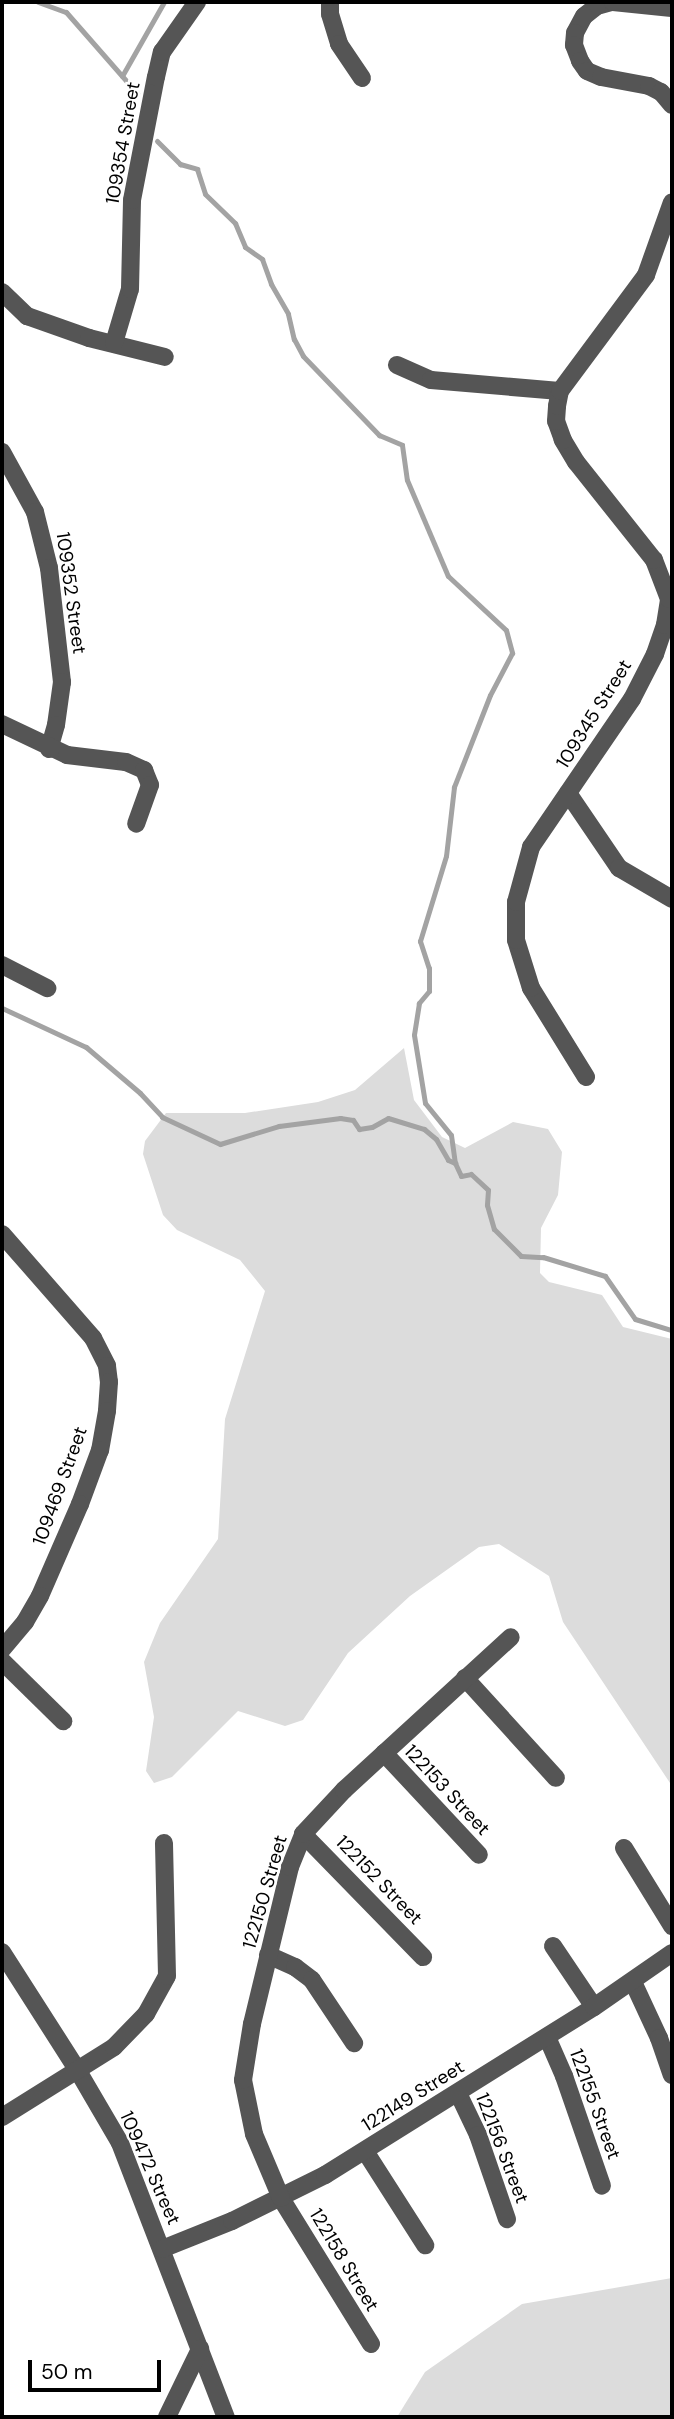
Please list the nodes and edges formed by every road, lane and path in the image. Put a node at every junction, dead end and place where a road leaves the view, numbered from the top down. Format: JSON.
{"nodes":[{"id":1,"x":197,"y":2,"type":"edge"},
{"id":2,"x":330,"y":2,"type":"edge"},
{"id":3,"x":612,"y":2,"type":"edge"},
{"id":4,"x":667,"y":2,"type":"edge"},
{"id":5,"x":672,"y":7,"type":"edge"},
{"id":6,"x":362,"y":78,"type":"dead end"},
{"id":7,"x":672,"y":105,"type":"edge"},
{"id":8,"x":672,"y":202,"type":"edge"},
{"id":9,"x":2,"y":292,"type":"edge"},
{"id":10,"x":114,"y":343,"type":"junction"},
{"id":11,"x":165,"y":357,"type":"dead end"},
{"id":12,"x":397,"y":365,"type":"dead end"},
{"id":13,"x":560,"y":391,"type":"junction"},
{"id":14,"x":2,"y":452,"type":"edge"},
{"id":15,"x":671,"y":609,"type":"edge"},
{"id":16,"x":2,"y":724,"type":"edge"},
{"id":17,"x":49,"y":749,"type":"junction"},
{"id":18,"x":568,"y":793,"type":"junction"},
{"id":19,"x":136,"y":824,"type":"dead end"},
{"id":20,"x":672,"y":899,"type":"edge"},
{"id":21,"x":2,"y":965,"type":"edge"},
{"id":22,"x":47,"y":988,"type":"dead end"},
{"id":23,"x":586,"y":1077,"type":"dead end"},
{"id":24,"x":2,"y":1234,"type":"edge"},
{"id":25,"x":511,"y":1637,"type":"dead end"},
{"id":26,"x":2,"y":1649,"type":"edge"},
{"id":27,"x":2,"y":1661,"type":"edge"},
{"id":28,"x":465,"y":1678,"type":"junction"},
{"id":29,"x":63,"y":1721,"type":"dead end"},
{"id":30,"x":384,"y":1754,"type":"junction"},
{"id":31,"x":556,"y":1778,"type":"dead end"},
{"id":32,"x":303,"y":1834,"type":"junction"},
{"id":33,"x":164,"y":1843,"type":"dead end"},
{"id":34,"x":624,"y":1848,"type":"dead end"},
{"id":35,"x":479,"y":1855,"type":"dead end"},
{"id":36,"x":672,"y":1926,"type":"edge"},
{"id":37,"x":553,"y":1946,"type":"dead end"},
{"id":38,"x":2,"y":1952,"type":"edge"},
{"id":39,"x":672,"y":1953,"type":"edge"},
{"id":40,"x":268,"y":1955,"type":"junction"},
{"id":41,"x":424,"y":1957,"type":"dead end"},
{"id":42,"x":633,"y":1982,"type":"junction"},
{"id":43,"x":594,"y":2007,"type":"junction"},
{"id":44,"x":547,"y":2037,"type":"junction"},
{"id":45,"x":354,"y":2043,"type":"dead end"},
{"id":46,"x":78,"y":2071,"type":"junction"},
{"id":47,"x":672,"y":2075,"type":"edge"},
{"id":48,"x":458,"y":2093,"type":"junction"},
{"id":49,"x":2,"y":2117,"type":"edge"},
{"id":50,"x":365,"y":2151,"type":"junction"},
{"id":51,"x":602,"y":2186,"type":"dead end"},
{"id":52,"x":281,"y":2198,"type":"junction"},
{"id":53,"x":507,"y":2219,"type":"dead end"},
{"id":54,"x":425,"y":2245,"type":"dead end"},
{"id":55,"x":162,"y":2249,"type":"junction"},
{"id":56,"x":370,"y":2344,"type":"dead end"},
{"id":57,"x":200,"y":2348,"type":"junction"},
{"id":58,"x":167,"y":2417,"type":"edge"},
{"id":59,"x":226,"y":2417,"type":"edge"}],
"edges":[{"from":1,"to":10,"type":"street","name":"109354 Street"},
{"from":2,"to":6,"type":"street"},
{"from":3,"to":5,"type":"street"},
{"from":3,"to":7,"type":"street"},
{"from":4,"to":5,"type":"street"},
{"from":8,"to":13,"type":"street"},
{"from":9,"to":10,"type":"street"},
{"from":10,"to":11,"type":"street"},
{"from":12,"to":13,"type":"street"},
{"from":13,"to":15,"type":"street","name":"109345 Street"},
{"from":14,"to":17,"type":"street","name":"109352 Street"},
{"from":15,"to":18,"type":"street","name":"109345 Street"},
{"from":16,"to":17,"type":"street"},
{"from":17,"to":19,"type":"street"},
{"from":18,"to":20,"type":"street"},
{"from":18,"to":23,"type":"street","name":"109345 Street"},
{"from":21,"to":22,"type":"street"},
{"from":24,"to":26,"type":"street","name":"109469 Street"},
{"from":25,"to":28,"type":"street","name":"122150 Street"},
{"from":27,"to":29,"type":"street"},
{"from":28,"to":30,"type":"street","name":"122150 Street"},
{"from":28,"to":31,"type":"street"},
{"from":30,"to":32,"type":"street","name":"122150 Street"},
{"from":30,"to":35,"type":"street","name":"122153 Street"},
{"from":32,"to":40,"type":"street","name":"122150 Street"},
{"from":32,"to":41,"type":"street","name":"122152 Street"},
{"from":33,"to":46,"type":"street"},
{"from":34,"to":36,"type":"street"},
{"from":37,"to":43,"type":"street"},
{"from":38,"to":46,"type":"street","name":"109472 Street"},
{"from":39,"to":42,"type":"street","name":"122149 Street"},
{"from":40,"to":45,"type":"street"},
{"from":40,"to":52,"type":"street","name":"122150 Street"},
{"from":42,"to":43,"type":"street","name":"122149 Street"},
{"from":42,"to":47,"type":"street"},
{"from":43,"to":44,"type":"street","name":"122149 Street"},
{"from":44,"to":48,"type":"street","name":"122149 Street"},
{"from":44,"to":51,"type":"street","name":"122155 Street"},
{"from":46,"to":49,"type":"street"},
{"from":46,"to":55,"type":"street","name":"109472 Street"},
{"from":48,"to":50,"type":"street","name":"122149 Street"},
{"from":48,"to":53,"type":"street","name":"122156 Street"},
{"from":50,"to":52,"type":"street","name":"122149 Street"},
{"from":50,"to":54,"type":"street"},
{"from":52,"to":55,"type":"street","name":"122149 Street"},
{"from":52,"to":56,"type":"street","name":"122158 Street"},
{"from":55,"to":57,"type":"street","name":"109472 Street"},
{"from":57,"to":58,"type":"street"},
{"from":57,"to":59,"type":"street","name":"109472 Street"}]}
